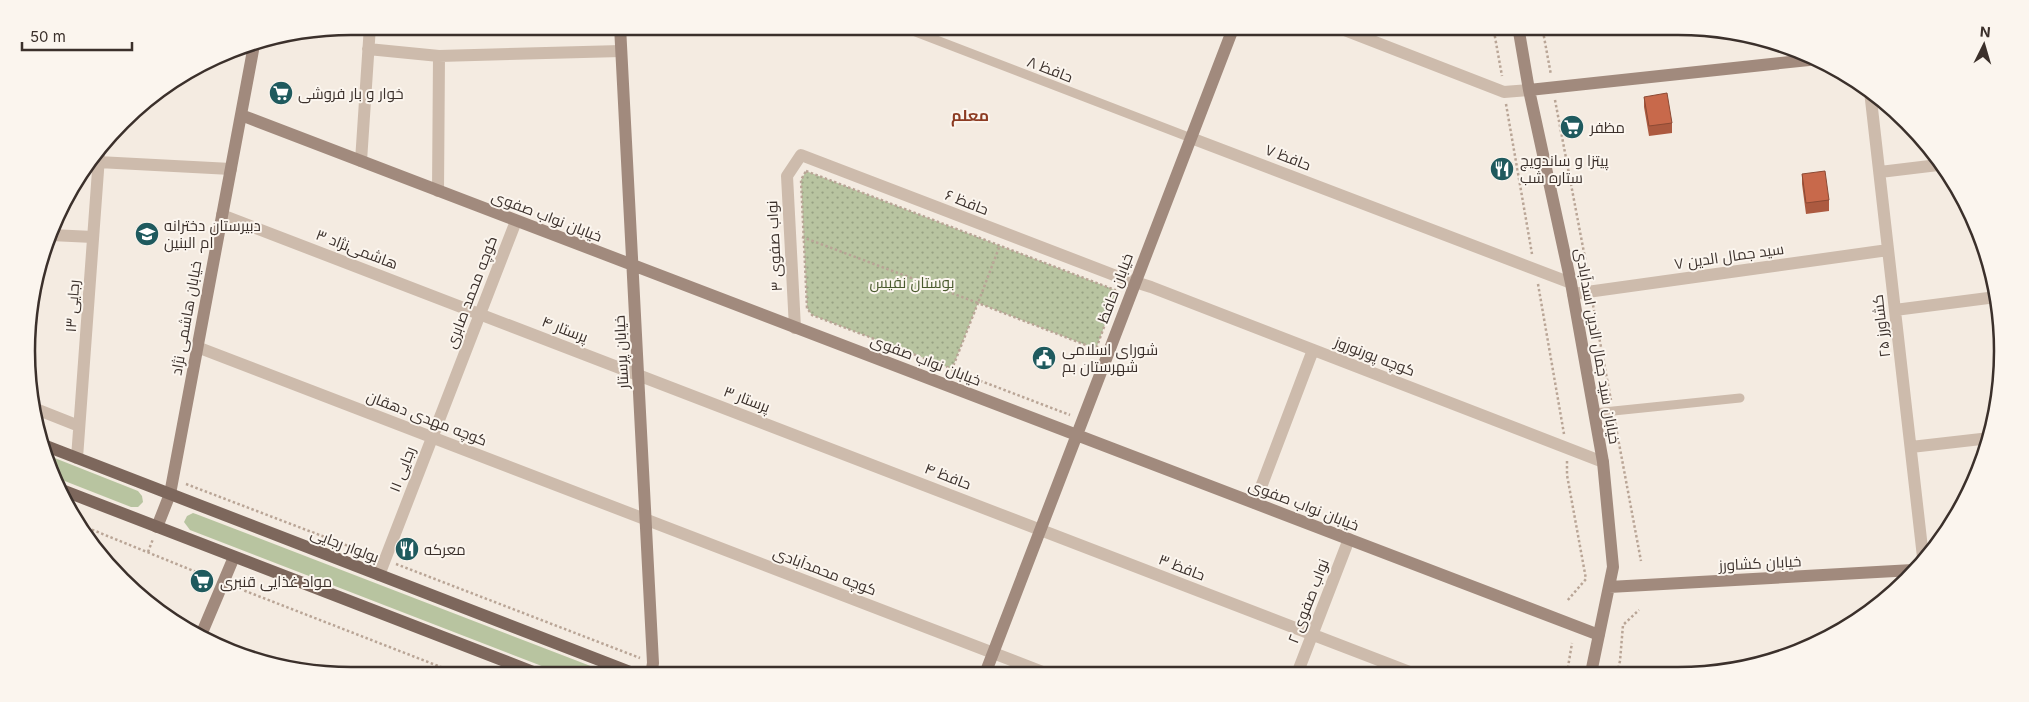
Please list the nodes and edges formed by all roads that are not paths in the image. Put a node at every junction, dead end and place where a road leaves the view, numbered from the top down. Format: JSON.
{"nodes":[{"id":1,"x":369,"y":35,"type":"edge"},
{"id":2,"x":620,"y":35,"type":"edge"},
{"id":3,"x":923,"y":35,"type":"edge"},
{"id":4,"x":1231,"y":35,"type":"edge"},
{"id":5,"x":1357,"y":35,"type":"edge"},
{"id":6,"x":1520,"y":35,"type":"edge"},
{"id":7,"x":368,"y":50,"type":"junction"},
{"id":8,"x":253,"y":51,"type":"edge"},
{"id":9,"x":621,"y":51,"type":"junction"},
{"id":10,"x":439,"y":56,"type":"junction"},
{"id":11,"x":1803,"y":61,"type":"edge"},
{"id":12,"x":1529,"y":90,"type":"junction"},
{"id":13,"x":1871,"y":101,"type":"edge"},
{"id":14,"x":241,"y":115,"type":"junction"},
{"id":15,"x":1191,"y":138,"type":"junction"},
{"id":16,"x":99,"y":160,"type":"edge"},
{"id":17,"x":361,"y":161,"type":"junction"},
{"id":18,"x":98,"y":162,"type":"edge"},
{"id":19,"x":1934,"y":165,"type":"edge"},
{"id":20,"x":794,"y":166,"type":"joint"},
{"id":21,"x":230,"y":169,"type":"junction"},
{"id":22,"x":1880,"y":172,"type":"junction"},
{"id":23,"x":438,"y":191,"type":"junction"},
{"id":24,"x":222,"y":215,"type":"junction"},
{"id":25,"x":516,"y":221,"type":"junction"},
{"id":26,"x":57,"y":235,"type":"edge"},
{"id":27,"x":93,"y":237,"type":"junction"},
{"id":28,"x":1888,"y":250,"type":"junction"},
{"id":29,"x":632,"y":265,"type":"junction"},
{"id":30,"x":1135,"y":283,"type":"junction"},
{"id":31,"x":1572,"y":288,"type":"junction"},
{"id":32,"x":1989,"y":298,"type":"edge"},
{"id":33,"x":1895,"y":310,"type":"junction"},
{"id":34,"x":480,"y":314,"type":"junction"},
{"id":35,"x":795,"y":328,"type":"junction"},
{"id":36,"x":197,"y":347,"type":"junction"},
{"id":37,"x":1313,"y":350,"type":"junction"},
{"id":38,"x":638,"y":374,"type":"junction"},
{"id":39,"x":456,"y":376,"type":"joint"},
{"id":40,"x":1740,"y":398,"type":"dead end"},
{"id":41,"x":41,"y":411,"type":"edge"},
{"id":42,"x":1594,"y":413,"type":"junction"},
{"id":43,"x":80,"y":426,"type":"junction"},
{"id":44,"x":1076,"y":436,"type":"junction"},
{"id":45,"x":432,"y":438,"type":"junction"},
{"id":46,"x":1981,"y":439,"type":"edge"},
{"id":47,"x":1911,"y":447,"type":"junction"},
{"id":48,"x":50,"y":448,"type":"edge"},
{"id":49,"x":844,"y":454,"type":"joint"},
{"id":50,"x":77,"y":458,"type":"junction"},
{"id":51,"x":1603,"y":462,"type":"junction"},
{"id":52,"x":69,"y":493,"type":"edge"},
{"id":53,"x":170,"y":494,"type":"junction"},
{"id":54,"x":1255,"y":504,"type":"junction"},
{"id":55,"x":646,"y":520,"type":"junction"},
{"id":56,"x":157,"y":527,"type":"junction"},
{"id":57,"x":1041,"y":530,"type":"junction"},
{"id":58,"x":1349,"y":539,"type":"junction"},
{"id":59,"x":1922,"y":551,"type":"edge"},
{"id":60,"x":234,"y":557,"type":"junction"},
{"id":61,"x":1905,"y":570,"type":"edge"},
{"id":62,"x":379,"y":575,"type":"junction"},
{"id":63,"x":1609,"y":587,"type":"junction"},
{"id":64,"x":203,"y":630,"type":"edge"},
{"id":65,"x":1312,"y":634,"type":"junction"},
{"id":66,"x":1599,"y":635,"type":"junction"},
{"id":67,"x":993,"y":653,"type":"junction"},
{"id":68,"x":520,"y":667,"type":"edge"},
{"id":69,"x":617,"y":667,"type":"edge"},
{"id":70,"x":652,"y":667,"type":"edge"},
{"id":71,"x":988,"y":667,"type":"edge"},
{"id":72,"x":1030,"y":667,"type":"edge"},
{"id":73,"x":1300,"y":667,"type":"edge"},
{"id":74,"x":1397,"y":667,"type":"edge"},
{"id":75,"x":1592,"y":667,"type":"edge"}],
"edges":[{"from":1,"to":7,"type":"street"},
{"from":2,"to":9,"type":"street","name":"خیابان پرستار"},
{"from":3,"to":15,"type":"lane","name":"حافظ ۸"},
{"from":4,"to":15,"type":"street","name":"خیابان حافظ"},
{"from":5,"to":12,"type":"street"},
{"from":6,"to":12,"type":"street","name":"خیابان سید جمال الدین اسدآبادی"},
{"from":7,"to":10,"type":"street"},
{"from":7,"to":17,"type":"street"},
{"from":8,"to":14,"type":"street","name":"خیابان هاشمی نژاد"},
{"from":9,"to":10,"type":"street"},
{"from":9,"to":29,"type":"street","name":"خیابان پرستار"},
{"from":10,"to":23,"type":"street"},
{"from":11,"to":12,"type":"street"},
{"from":12,"to":31,"type":"street","name":"خیابان سید جمال الدین اسدآبادی"},
{"from":13,"to":22,"type":"street","name":"کشاورز ۲۵"},
{"from":14,"to":17,"type":"street","name":"خیابان نواب صفوی"},
{"from":14,"to":21,"type":"street","name":"خیابان هاشمی نژاد"},
{"from":15,"to":30,"type":"street","name":"خیابان حافظ"},
{"from":15,"to":31,"type":"street","name":"حافظ ۷"},
{"from":16,"to":21,"type":"street"},
{"from":17,"to":23,"type":"street","name":"خیابان نواب صفوی"},
{"from":18,"to":27,"type":"street","name":"رجایی ۱۳"},
{"from":19,"to":22,"type":"street"},
{"from":20,"to":30,"type":"street","name":"حافظ ۶"},
{"from":20,"to":35,"type":"street","name":"نواب صفوی ۳"},
{"from":21,"to":24,"type":"street","name":"خیابان هاشمی نژاد"},
{"from":22,"to":28,"type":"street","name":"کشاورز ۲۵"},
{"from":23,"to":25,"type":"street","name":"خیابان نواب صفوی"},
{"from":24,"to":34,"type":"street","name":"هاشمی‌نژاد ۳"},
{"from":24,"to":36,"type":"street","name":"خیابان هاشمی نژاد"},
{"from":25,"to":29,"type":"street","name":"خیابان نواب صفوی"},
{"from":25,"to":34,"type":"street","name":"کوچه محمد صابری"},
{"from":26,"to":27,"type":"street"},
{"from":27,"to":43,"type":"street","name":"رجایی ۱۳"},
{"from":28,"to":31,"type":"street","name":"سید جمال الدین ۷"},
{"from":28,"to":33,"type":"street","name":"کشاورز ۲۵"},
{"from":29,"to":35,"type":"street","name":"خیابان نواب صفوی"},
{"from":29,"to":38,"type":"street","name":"خیابان پرستار"},
{"from":30,"to":37,"type":"street","name":"کوچه پورنوروز"},
{"from":30,"to":44,"type":"street","name":"خیابان حافظ"},
{"from":31,"to":42,"type":"street","name":"خیابان سید جمال الدین اسدآبادی"},
{"from":32,"to":33,"type":"street"},
{"from":33,"to":47,"type":"street","name":"کشاورز ۲۵"},
{"from":34,"to":38,"type":"street","name":"پرستار ۴"},
{"from":34,"to":39,"type":"street","name":"کوچه محمد صابری"},
{"from":35,"to":44,"type":"street","name":"خیابان نواب صفوی"},
{"from":36,"to":45,"type":"street","name":"کوچه مهدی دهقان"},
{"from":36,"to":53,"type":"street","name":"خیابان هاشمی نژاد"},
{"from":37,"to":51,"type":"street","name":"کوچه پورنوروز"},
{"from":37,"to":54,"type":"street"},
{"from":38,"to":49,"type":"street","name":"پرستار ۳"},
{"from":38,"to":55,"type":"street","name":"خیابان پرستار"},
{"from":39,"to":45,"type":"street","name":"رجایی ۱۱"},
{"from":40,"to":42,"type":"lane"},
{"from":41,"to":43,"type":"street"},
{"from":42,"to":51,"type":"street","name":"خیابان سید جمال الدین اسدآبادی"},
{"from":43,"to":50,"type":"street","name":"رجایی ۱۳"},
{"from":44,"to":54,"type":"street","name":"خیابان نواب صفوی"},
{"from":44,"to":57,"type":"street","name":"خیابان حافظ"},
{"from":45,"to":55,"type":"street","name":"کوچه مهدی دهقان"},
{"from":45,"to":62,"type":"street","name":"رجایی ۱۱"},
{"from":46,"to":47,"type":"street"},
{"from":47,"to":59,"type":"street","name":"کشاورز ۲۵"},
{"from":48,"to":50,"type":"main road","name":"بولوار رجایی"},
{"from":49,"to":57,"type":"street","name":"حافظ ۴"},
{"from":50,"to":53,"type":"main road","name":"بولوار رجایی"},
{"from":51,"to":63,"type":"street","name":"خیابان سید جمال الدین اسدآبادی"},
{"from":52,"to":56,"type":"main road"},
{"from":53,"to":56,"type":"street","name":"خیابان هاشمی نژاد"},
{"from":53,"to":62,"type":"main road","name":"بولوار رجایی"},
{"from":54,"to":58,"type":"street","name":"خیابان نواب صفوی"},
{"from":55,"to":67,"type":"street","name":"کوچه محمدآبادی"},
{"from":55,"to":70,"type":"street","name":"خیابان پرستار"},
{"from":56,"to":60,"type":"main road"},
{"from":57,"to":65,"type":"street","name":"حافظ ۳"},
{"from":57,"to":67,"type":"street","name":"خیابان حافظ"},
{"from":58,"to":65,"type":"street","name":"نواب صفوی ۲"},
{"from":58,"to":66,"type":"street","name":"خیابان نواب صفوی"},
{"from":60,"to":64,"type":"street"},
{"from":60,"to":68,"type":"main road"},
{"from":61,"to":63,"type":"street","name":"خیابان کشاورز"},
{"from":62,"to":69,"type":"main road","name":"بولوار رجایی"},
{"from":63,"to":66,"type":"street","name":"خیابان سید جمال الدین اسدآبادی"},
{"from":65,"to":73,"type":"street","name":"نواب صفوی ۲"},
{"from":65,"to":74,"type":"street","name":"حافظ ۳"},
{"from":66,"to":75,"type":"street","name":"خیابان سید جمال الدین اسدآبادی"},
{"from":67,"to":71,"type":"street","name":"خیابان حافظ"},
{"from":67,"to":72,"type":"street","name":"کوچه محمدآبادی"}]}
